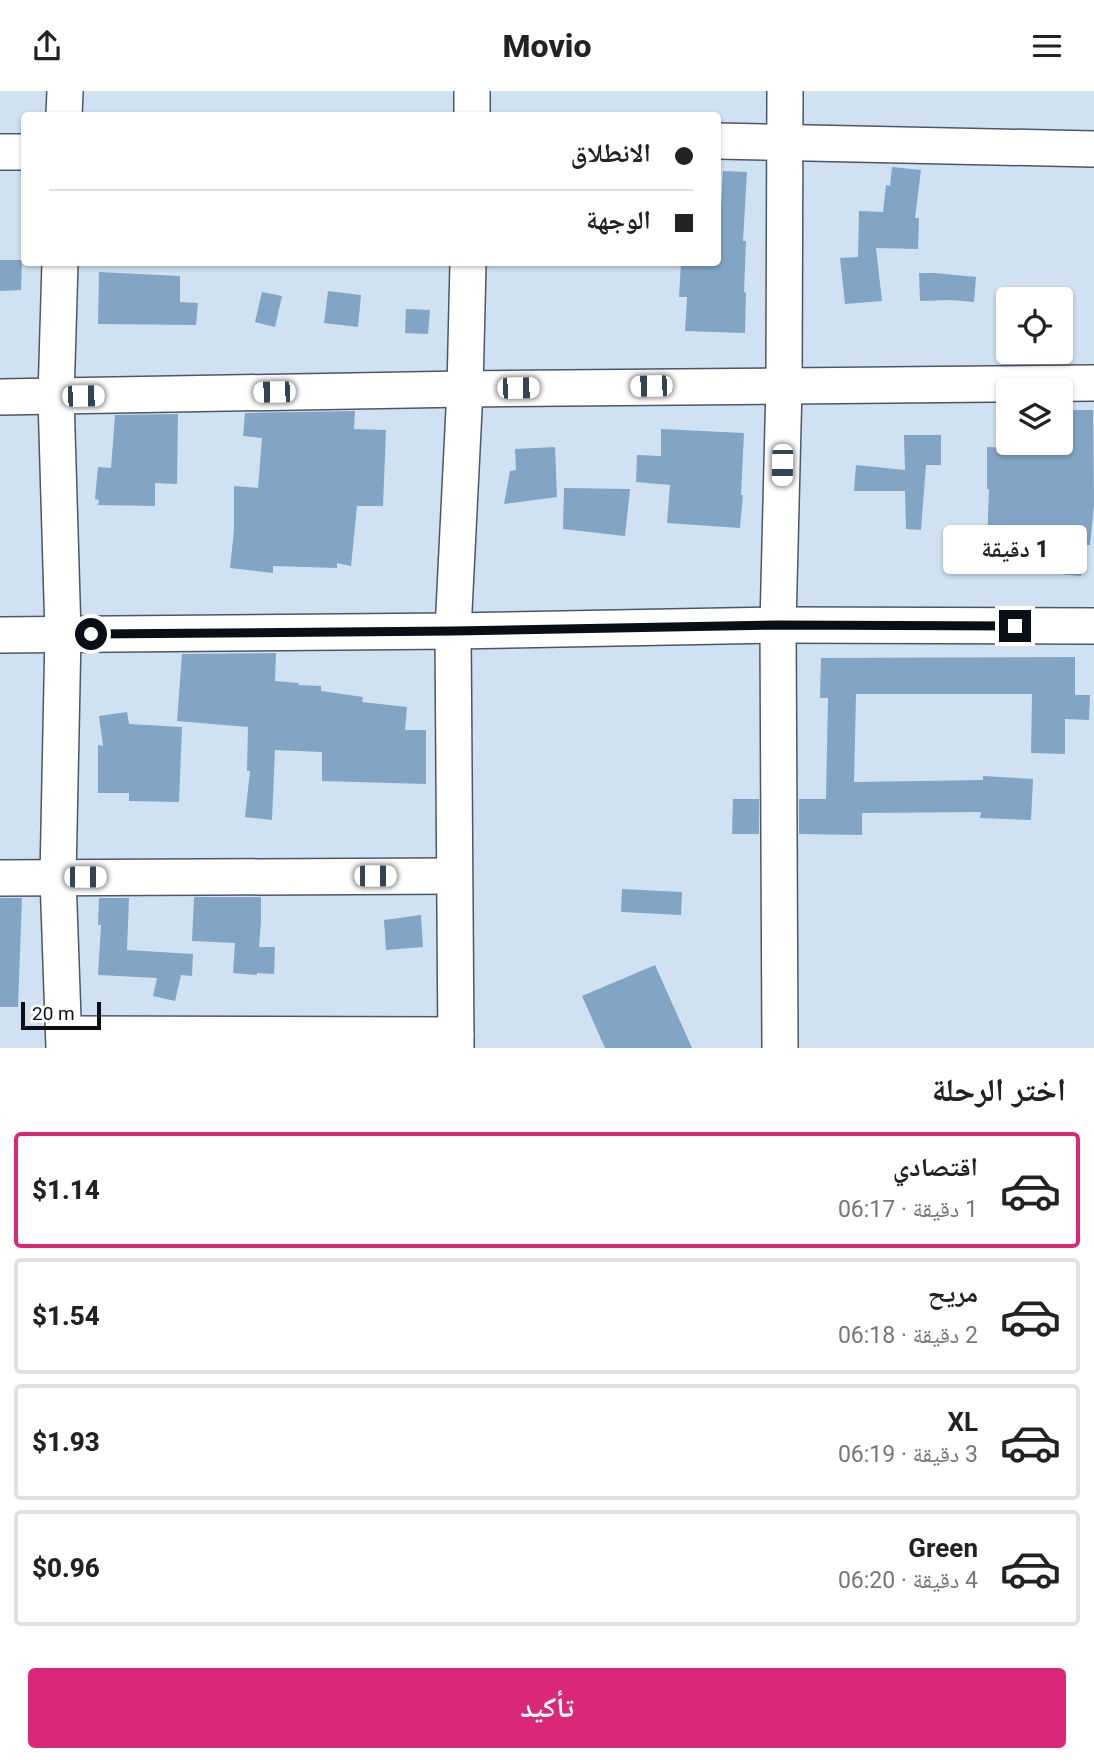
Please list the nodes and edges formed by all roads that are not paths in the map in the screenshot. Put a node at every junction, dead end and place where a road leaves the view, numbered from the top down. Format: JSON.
{"nodes":[{"id":1,"x":65,"y":91,"type":"edge"},
{"id":2,"x":472,"y":91,"type":"edge"},
{"id":3,"x":785,"y":91,"type":"edge"},
{"id":4,"x":64,"y":112,"type":"edge"},
{"id":5,"x":472,"y":112,"type":"edge"},
{"id":6,"x":721,"y":141,"type":"edge"},
{"id":7,"x":785,"y":143,"type":"junction"},
{"id":8,"x":1094,"y":149,"type":"edge"},
{"id":9,"x":0,"y":152,"type":"edge"},
{"id":10,"x":21,"y":152,"type":"edge"},
{"id":11,"x":60,"y":266,"type":"edge"},
{"id":12,"x":468,"y":266,"type":"edge"},
{"id":13,"x":1094,"y":383,"type":"edge"},
{"id":14,"x":784,"y":384,"type":"junction"},
{"id":15,"x":465,"y":389,"type":"junction"},
{"id":16,"x":0,"y":397,"type":"edge"},
{"id":17,"x":56,"y":397,"type":"junction"},
{"id":18,"x":778,"y":625,"type":"junction"},
{"id":19,"x":1094,"y":627,"type":"edge"},
{"id":20,"x":453,"y":631,"type":"junction"},
{"id":21,"x":63,"y":634,"type":"junction"},
{"id":22,"x":0,"y":635,"type":"edge"},
{"id":23,"x":454,"y":876,"type":"junction"},
{"id":24,"x":58,"y":877,"type":"junction"},
{"id":25,"x":0,"y":878,"type":"edge"},
{"id":26,"x":64,"y":1041,"type":"edge"},
{"id":27,"x":456,"y":1042,"type":"edge"},
{"id":28,"x":780,"y":1048,"type":"edge"}],
"edges":[{"from":1,"to":4,"type":"street"},
{"from":2,"to":5,"type":"street"},
{"from":3,"to":7,"type":"street"},
{"from":6,"to":7,"type":"street"},
{"from":7,"to":8,"type":"street"},
{"from":7,"to":14,"type":"street"},
{"from":9,"to":10,"type":"street"},
{"from":11,"to":17,"type":"street"},
{"from":12,"to":15,"type":"street"},
{"from":13,"to":14,"type":"street"},
{"from":14,"to":15,"type":"street"},
{"from":14,"to":18,"type":"street"},
{"from":15,"to":17,"type":"street"},
{"from":15,"to":20,"type":"street"},
{"from":16,"to":17,"type":"street"},
{"from":17,"to":21,"type":"street"},
{"from":18,"to":19,"type":"street"},
{"from":18,"to":20,"type":"street"},
{"from":18,"to":28,"type":"street"},
{"from":20,"to":21,"type":"street"},
{"from":20,"to":23,"type":"street"},
{"from":21,"to":22,"type":"street"},
{"from":21,"to":24,"type":"street"},
{"from":23,"to":24,"type":"street"},
{"from":23,"to":27,"type":"street"},
{"from":24,"to":25,"type":"street"},
{"from":24,"to":26,"type":"street"},
{"from":26,"to":27,"type":"street"}]}
